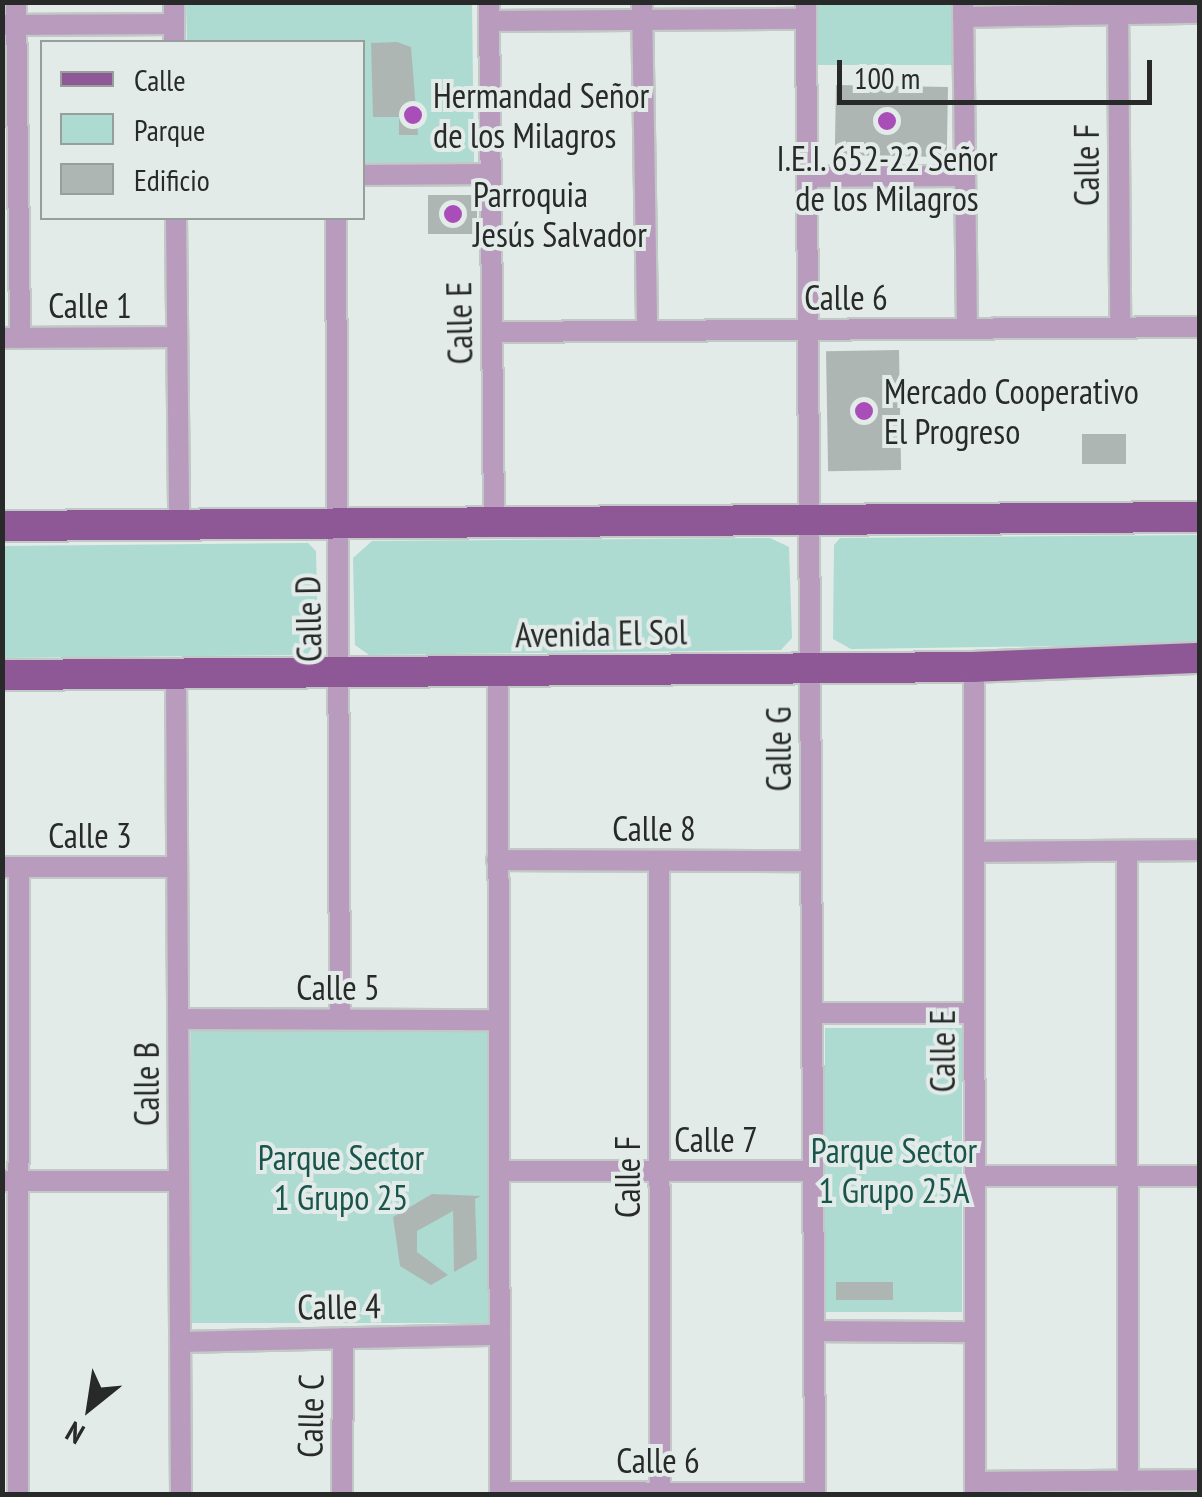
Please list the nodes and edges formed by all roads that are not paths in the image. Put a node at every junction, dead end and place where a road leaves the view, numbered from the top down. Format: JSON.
{"nodes":[{"id":1,"x":16,"y":2,"type":"edge"},
{"id":2,"x":1118,"y":8,"type":"edge"},
{"id":3,"x":963,"y":10,"type":"edge"},
{"id":4,"x":642,"y":11,"type":"edge"},
{"id":5,"x":806,"y":11,"type":"edge"},
{"id":6,"x":489,"y":12,"type":"edge"},
{"id":7,"x":1200,"y":13,"type":"edge"},
{"id":8,"x":174,"y":23,"type":"edge"},
{"id":9,"x":9,"y":25,"type":"edge"},
{"id":10,"x":490,"y":174,"type":"junction"},
{"id":11,"x":365,"y":176,"type":"edge"},
{"id":12,"x":965,"y":176,"type":"junction"},
{"id":13,"x":807,"y":177,"type":"junction"},
{"id":14,"x":176,"y":220,"type":"edge"},
{"id":15,"x":336,"y":220,"type":"edge"},
{"id":16,"x":1120,"y":327,"type":"junction"},
{"id":17,"x":1200,"y":327,"type":"edge"},
{"id":18,"x":967,"y":328,"type":"junction"},
{"id":19,"x":647,"y":330,"type":"junction"},
{"id":20,"x":808,"y":330,"type":"junction"},
{"id":21,"x":492,"y":332,"type":"junction"},
{"id":22,"x":177,"y":336,"type":"junction"},
{"id":23,"x":11,"y":338,"type":"edge"},
{"id":24,"x":813,"y":516,"type":"junction"},
{"id":25,"x":1200,"y":517,"type":"edge"},
{"id":26,"x":494,"y":522,"type":"junction"},
{"id":27,"x":340,"y":523,"type":"junction"},
{"id":28,"x":179,"y":524,"type":"junction"},
{"id":29,"x":2,"y":526,"type":"edge"},
{"id":30,"x":1200,"y":658,"type":"edge"},
{"id":31,"x":974,"y":666,"type":"junction"},
{"id":32,"x":810,"y":668,"type":"junction"},
{"id":33,"x":498,"y":671,"type":"junction"},
{"id":34,"x":342,"y":673,"type":"junction"},
{"id":35,"x":176,"y":674,"type":"junction"},
{"id":36,"x":2,"y":676,"type":"edge"},
{"id":37,"x":1200,"y":850,"type":"edge"},
{"id":38,"x":1127,"y":851,"type":"junction"},
{"id":39,"x":974,"y":852,"type":"junction"},
{"id":40,"x":498,"y":860,"type":"junction"},
{"id":41,"x":659,"y":861,"type":"junction"},
{"id":42,"x":811,"y":861,"type":"junction"},
{"id":43,"x":11,"y":867,"type":"edge"},
{"id":44,"x":177,"y":867,"type":"junction"},
{"id":45,"x":812,"y":1012,"type":"junction"},
{"id":46,"x":974,"y":1013,"type":"junction"},
{"id":47,"x":178,"y":1018,"type":"junction"},
{"id":48,"x":340,"y":1019,"type":"junction"},
{"id":49,"x":498,"y":1020,"type":"junction"},
{"id":50,"x":499,"y":1170,"type":"junction"},
{"id":51,"x":660,"y":1171,"type":"junction"},
{"id":52,"x":813,"y":1171,"type":"junction"},
{"id":53,"x":974,"y":1176,"type":"junction"},
{"id":54,"x":1128,"y":1176,"type":"junction"},
{"id":55,"x":1200,"y":1176,"type":"edge"},
{"id":56,"x":11,"y":1181,"type":"edge"},
{"id":57,"x":179,"y":1181,"type":"junction"},
{"id":58,"x":814,"y":1331,"type":"junction"},
{"id":59,"x":974,"y":1332,"type":"junction"},
{"id":60,"x":500,"y":1335,"type":"junction"},
{"id":61,"x":343,"y":1338,"type":"junction"},
{"id":62,"x":180,"y":1342,"type":"junction"},
{"id":63,"x":1200,"y":1480,"type":"edge"},
{"id":64,"x":1128,"y":1481,"type":"junction"},
{"id":65,"x":975,"y":1488,"type":"edge"},
{"id":66,"x":660,"y":1492,"type":"edge"},
{"id":67,"x":500,"y":1493,"type":"edge"},
{"id":68,"x":18,"y":1494,"type":"edge"},
{"id":69,"x":180,"y":1494,"type":"edge"},
{"id":70,"x":342,"y":1494,"type":"edge"},
{"id":71,"x":814,"y":1494,"type":"edge"}],
"edges":[{"from":1,"to":9,"type":"street"},
{"from":2,"to":3,"type":"street"},
{"from":2,"to":7,"type":"street"},
{"from":2,"to":16,"type":"street","name":"Calle F"},
{"from":3,"to":12,"type":"street"},
{"from":4,"to":5,"type":"street"},
{"from":4,"to":6,"type":"street"},
{"from":4,"to":19,"type":"street"},
{"from":5,"to":13,"type":"street","name":"Calle G"},
{"from":6,"to":10,"type":"street","name":"Calle E"},
{"from":8,"to":9,"type":"street"},
{"from":9,"to":23,"type":"street"},
{"from":10,"to":11,"type":"street"},
{"from":10,"to":21,"type":"street","name":"Calle E"},
{"from":12,"to":13,"type":"street"},
{"from":12,"to":18,"type":"street"},
{"from":13,"to":20,"type":"street","name":"Calle G"},
{"from":14,"to":22,"type":"street"},
{"from":15,"to":27,"type":"street","name":"Calle D"},
{"from":16,"to":17,"type":"street","name":"Calle 6"},
{"from":16,"to":18,"type":"street","name":"Calle 6"},
{"from":18,"to":20,"type":"street","name":"Calle 6"},
{"from":19,"to":20,"type":"street","name":"Calle 6"},
{"from":19,"to":21,"type":"street","name":"Calle 6"},
{"from":20,"to":24,"type":"street","name":"Calle G"},
{"from":21,"to":26,"type":"street","name":"Calle E"},
{"from":22,"to":23,"type":"street","name":"Calle 1"},
{"from":22,"to":28,"type":"street"},
{"from":24,"to":25,"type":"main road"},
{"from":24,"to":26,"type":"main road"},
{"from":24,"to":32,"type":"street","name":"Calle G"},
{"from":26,"to":27,"type":"main road"},
{"from":27,"to":28,"type":"main road"},
{"from":27,"to":34,"type":"street","name":"Calle D"},
{"from":28,"to":29,"type":"main road"},
{"from":30,"to":31,"type":"main road","name":"Avenida El Sol"},
{"from":31,"to":32,"type":"main road","name":"Avenida El Sol"},
{"from":31,"to":39,"type":"street","name":"Calle E"},
{"from":32,"to":33,"type":"main road","name":"Avenida El Sol"},
{"from":32,"to":42,"type":"street","name":"Calle G"},
{"from":33,"to":34,"type":"main road","name":"Avenida El Sol"},
{"from":33,"to":40,"type":"street"},
{"from":34,"to":35,"type":"main road","name":"Avenida El Sol"},
{"from":34,"to":48,"type":"street","name":"Calle D"},
{"from":35,"to":36,"type":"main road","name":"Avenida El Sol"},
{"from":35,"to":44,"type":"street","name":"Calle B"},
{"from":37,"to":38,"type":"street"},
{"from":38,"to":39,"type":"street"},
{"from":38,"to":54,"type":"street"},
{"from":39,"to":46,"type":"street","name":"Calle E"},
{"from":40,"to":41,"type":"street","name":"Calle 8"},
{"from":40,"to":49,"type":"street"},
{"from":41,"to":42,"type":"street","name":"Calle 8"},
{"from":41,"to":51,"type":"street","name":"Calle F"},
{"from":42,"to":45,"type":"street","name":"Calle G"},
{"from":43,"to":44,"type":"street","name":"Calle 3"},
{"from":43,"to":56,"type":"street"},
{"from":44,"to":47,"type":"street","name":"Calle B"},
{"from":45,"to":46,"type":"street"},
{"from":45,"to":52,"type":"street","name":"Calle G"},
{"from":46,"to":53,"type":"street","name":"Calle E"},
{"from":47,"to":48,"type":"street","name":"Calle 5"},
{"from":47,"to":57,"type":"street","name":"Calle B"},
{"from":48,"to":49,"type":"street","name":"Calle 5"},
{"from":49,"to":50,"type":"street"},
{"from":50,"to":51,"type":"street","name":"Calle 7"},
{"from":50,"to":60,"type":"street"},
{"from":51,"to":52,"type":"street","name":"Calle 7"},
{"from":51,"to":66,"type":"street","name":"Calle F"},
{"from":52,"to":58,"type":"street","name":"Calle G"},
{"from":53,"to":54,"type":"street"},
{"from":53,"to":59,"type":"street","name":"Calle E"},
{"from":54,"to":55,"type":"street"},
{"from":54,"to":64,"type":"street"},
{"from":56,"to":57,"type":"street"},
{"from":56,"to":68,"type":"street"},
{"from":57,"to":62,"type":"street","name":"Calle B"},
{"from":58,"to":59,"type":"street"},
{"from":58,"to":71,"type":"street","name":"Calle G"},
{"from":59,"to":65,"type":"street","name":"Calle E"},
{"from":60,"to":61,"type":"street","name":"Calle 4"},
{"from":60,"to":67,"type":"street"},
{"from":61,"to":62,"type":"street","name":"Calle 4"},
{"from":61,"to":70,"type":"street","name":"Calle C"},
{"from":62,"to":69,"type":"street","name":"Calle B"},
{"from":63,"to":64,"type":"street"},
{"from":64,"to":65,"type":"street"},
{"from":66,"to":67,"type":"street","name":"Calle 6"},
{"from":66,"to":71,"type":"street","name":"Calle 6"}]}
